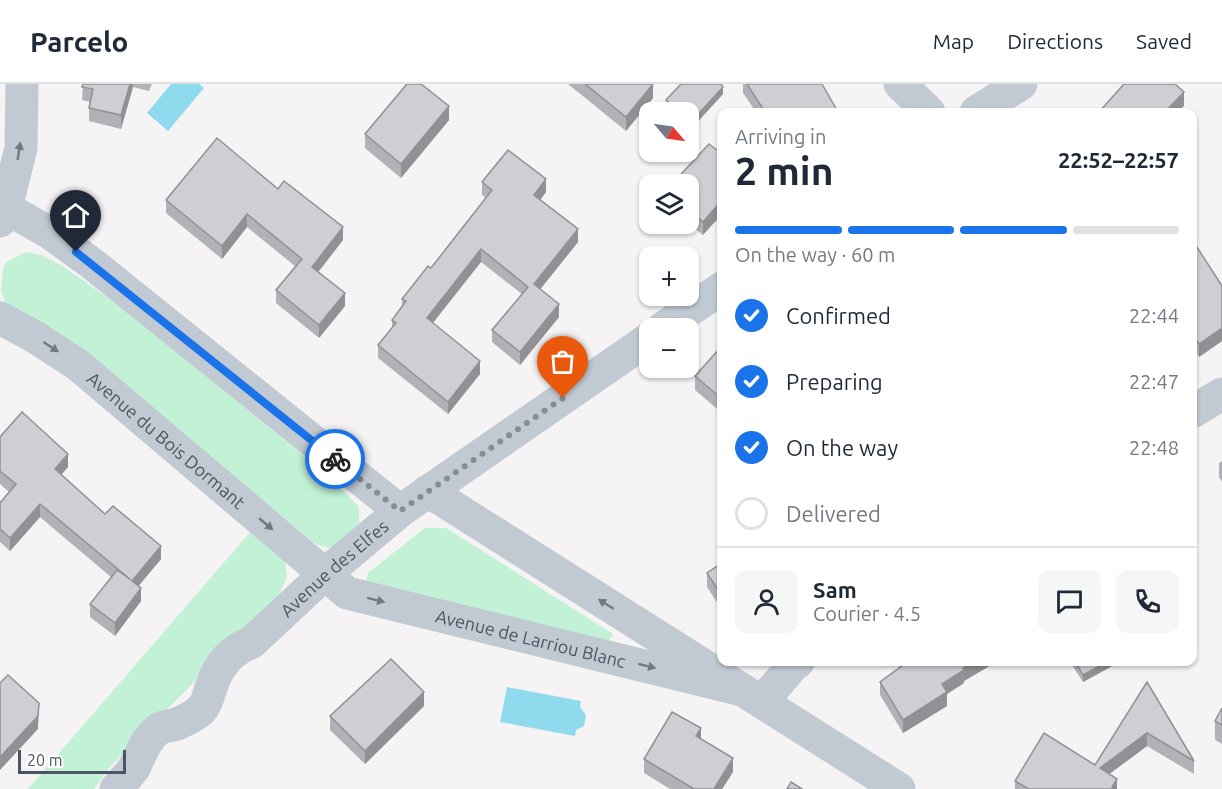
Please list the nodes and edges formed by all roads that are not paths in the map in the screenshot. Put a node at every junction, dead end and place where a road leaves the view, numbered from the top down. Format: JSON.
{"nodes":[{"id":1,"x":22,"y":84,"type":"edge"},
{"id":2,"x":900,"y":84,"type":"edge"},
{"id":3,"x":1022,"y":84,"type":"edge"},
{"id":4,"x":925,"y":108,"type":"edge"},
{"id":5,"x":983,"y":108,"type":"edge"},
{"id":6,"x":2,"y":212,"type":"edge"},
{"id":7,"x":717,"y":291,"type":"edge"},
{"id":8,"x":0,"y":318,"type":"edge"},
{"id":9,"x":678,"y":318,"type":"edge"},
{"id":10,"x":639,"y":346,"type":"edge"},
{"id":11,"x":1222,"y":394,"type":"edge"},
{"id":12,"x":1197,"y":409,"type":"edge"},
{"id":13,"x":428,"y":491,"type":"junction"},
{"id":14,"x":400,"y":511,"type":"junction"},
{"id":15,"x":325,"y":574,"type":"junction"},
{"id":16,"x":791,"y":666,"type":"edge"},
{"id":17,"x":752,"y":696,"type":"junction"},
{"id":18,"x":116,"y":789,"type":"edge"},
{"id":19,"x":899,"y":789,"type":"edge"}],
"edges":[{"from":6,"to":1,"type":"street","one_way":true},
{"from":2,"to":4,"type":"street"},
{"from":3,"to":5,"type":"street"},
{"from":6,"to":14,"type":"street"},
{"from":7,"to":9,"type":"street"},
{"from":8,"to":15,"type":"street","name":"Avenue du Bois Dormant","one_way":true},
{"from":10,"to":13,"type":"street","name":"Avenue des Elfes"},
{"from":11,"to":12,"type":"street"},
{"from":13,"to":14,"type":"street","name":"Avenue des Elfes"},
{"from":17,"to":13,"type":"street","name":"Avenue de Larriou Blanc","one_way":true},
{"from":14,"to":15,"type":"street","name":"Avenue des Elfes"},
{"from":15,"to":17,"type":"street","name":"Avenue de Larriou Blanc","one_way":true},
{"from":15,"to":18,"type":"street","name":"Avenue des Elfes"},
{"from":16,"to":17,"type":"street"},
{"from":17,"to":19,"type":"street","name":"Avenue de Larriou Blanc"}]}
